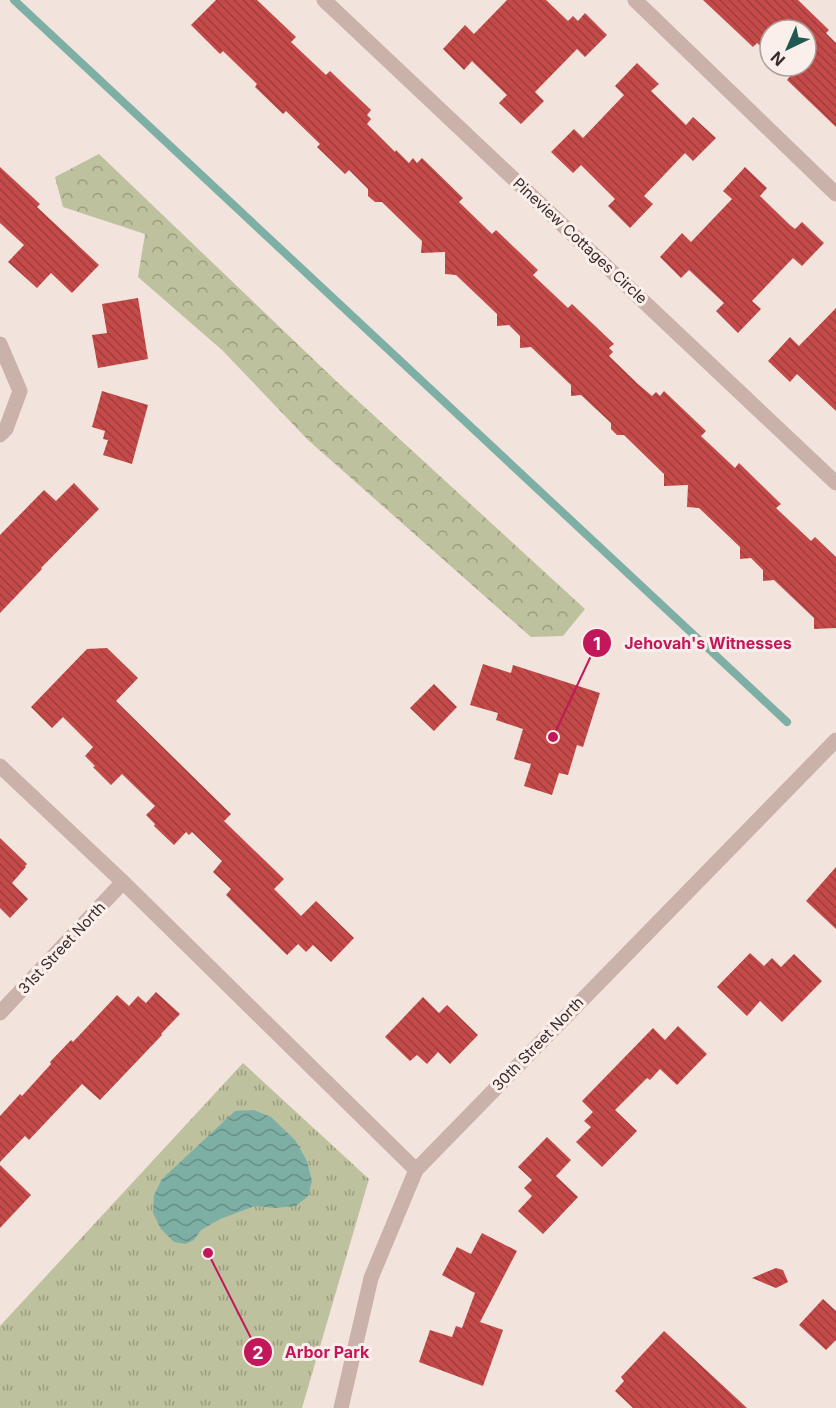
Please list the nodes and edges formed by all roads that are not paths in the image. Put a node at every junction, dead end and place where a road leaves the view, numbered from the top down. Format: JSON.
{"nodes":[{"id":1,"x":324,"y":0,"type":"edge"},
{"id":2,"x":635,"y":0,"type":"edge"},
{"id":3,"x":836,"y":194,"type":"edge"},
{"id":4,"x":0,"y":344,"type":"edge"},
{"id":5,"x":0,"y":435,"type":"edge"},
{"id":6,"x":836,"y":483,"type":"edge"},
{"id":7,"x":836,"y":740,"type":"edge"},
{"id":8,"x":0,"y":766,"type":"edge"},
{"id":9,"x":123,"y":882,"type":"junction"},
{"id":10,"x":0,"y":1013,"type":"edge"},
{"id":11,"x":416,"y":1170,"type":"junction"},
{"id":12,"x":341,"y":1408,"type":"edge"}],
"edges":[{"from":1,"to":6,"type":"street","name":"Pineview Cottages Circle"},
{"from":2,"to":3,"type":"street"},
{"from":4,"to":5,"type":"street"},
{"from":7,"to":11,"type":"street","name":"30th Street North"},
{"from":8,"to":9,"type":"street"},
{"from":9,"to":10,"type":"street","name":"31st Street North"},
{"from":9,"to":11,"type":"street"},
{"from":11,"to":12,"type":"street","name":"30th Street North"}]}
